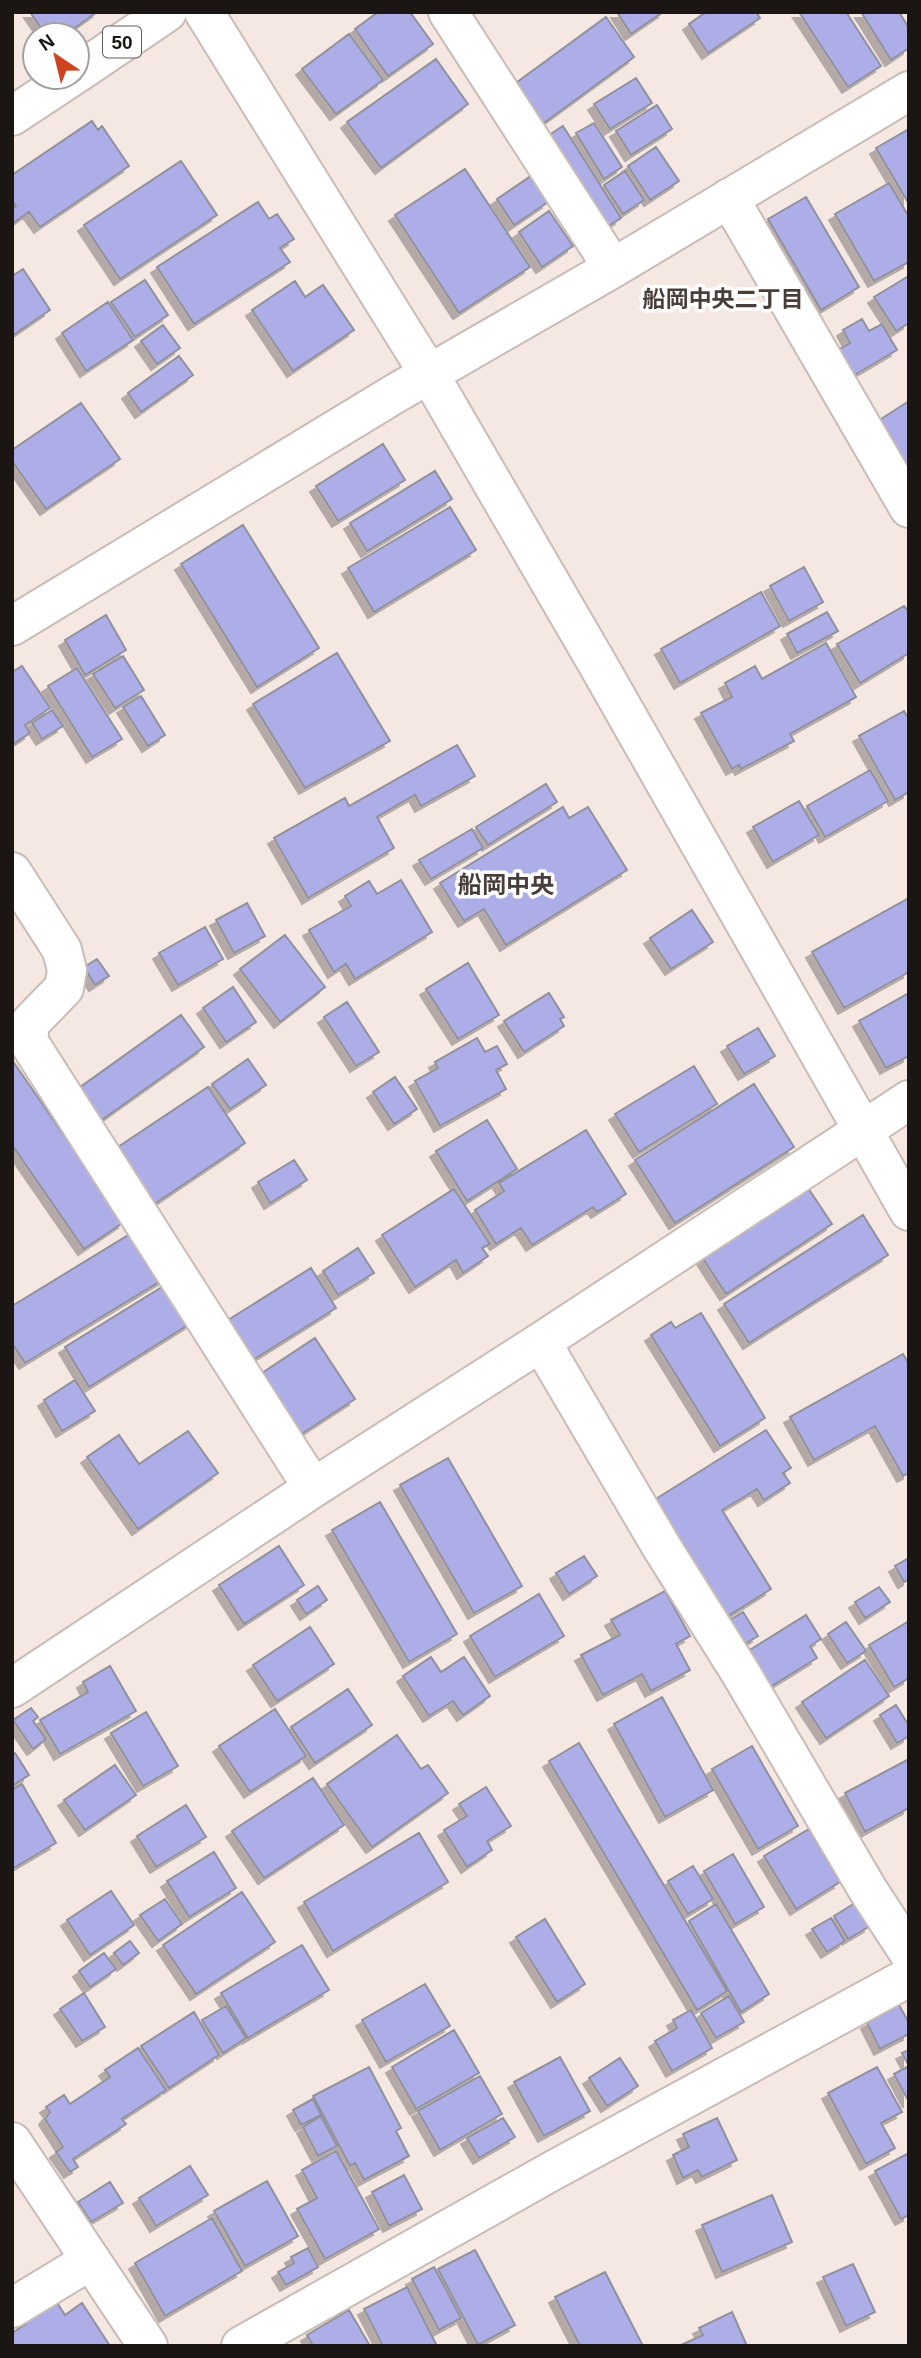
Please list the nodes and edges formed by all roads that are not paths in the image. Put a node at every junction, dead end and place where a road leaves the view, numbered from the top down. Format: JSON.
{"nodes":[{"id":1,"x":167,"y":12,"type":"edge"},
{"id":2,"x":204,"y":12,"type":"edge"},
{"id":3,"x":448,"y":12,"type":"edge"},
{"id":4,"x":91,"y":64,"type":"edge"},
{"id":5,"x":50,"y":91,"type":"edge"},
{"id":6,"x":909,"y":91,"type":"edge"},
{"id":7,"x":12,"y":116,"type":"edge"},
{"id":8,"x":729,"y":198,"type":"junction"},
{"id":9,"x":613,"y":268,"type":"junction"},
{"id":10,"x":429,"y":374,"type":"junction"},
{"id":11,"x":909,"y":508,"type":"edge"},
{"id":12,"x":12,"y":626,"type":"edge"},
{"id":13,"x":12,"y":872,"type":"edge"},
{"id":14,"x":909,"y":1100,"type":"edge"},
{"id":15,"x":863,"y":1128,"type":"junction"},
{"id":16,"x":909,"y":1211,"type":"edge"},
{"id":17,"x":541,"y":1342,"type":"junction"},
{"id":18,"x":313,"y":1488,"type":"junction"},
{"id":19,"x":12,"y":1688,"type":"edge"},
{"id":20,"x":909,"y":1953,"type":"edge"},
{"id":21,"x":909,"y":1977,"type":"edge"},
{"id":22,"x":12,"y":2141,"type":"edge"},
{"id":23,"x":91,"y":2260,"type":"junction"},
{"id":24,"x":12,"y":2308,"type":"edge"},
{"id":25,"x":148,"y":2346,"type":"edge"},
{"id":26,"x":241,"y":2346,"type":"edge"}],
"edges":[{"from":1,"to":4,"type":"street","number":"50"},
{"from":2,"to":10,"type":"street"},
{"from":3,"to":9,"type":"street"},
{"from":5,"to":7,"type":"street"},
{"from":6,"to":8,"type":"street"},
{"from":8,"to":9,"type":"street"},
{"from":8,"to":11,"type":"street"},
{"from":9,"to":10,"type":"street"},
{"from":10,"to":12,"type":"street"},
{"from":10,"to":15,"type":"street"},
{"from":13,"to":18,"type":"street"},
{"from":14,"to":15,"type":"street"},
{"from":15,"to":16,"type":"street"},
{"from":15,"to":17,"type":"street"},
{"from":17,"to":18,"type":"street"},
{"from":17,"to":20,"type":"street"},
{"from":18,"to":19,"type":"street"},
{"from":21,"to":26,"type":"street"},
{"from":22,"to":23,"type":"street"},
{"from":23,"to":24,"type":"street"},
{"from":23,"to":25,"type":"street"}]}
